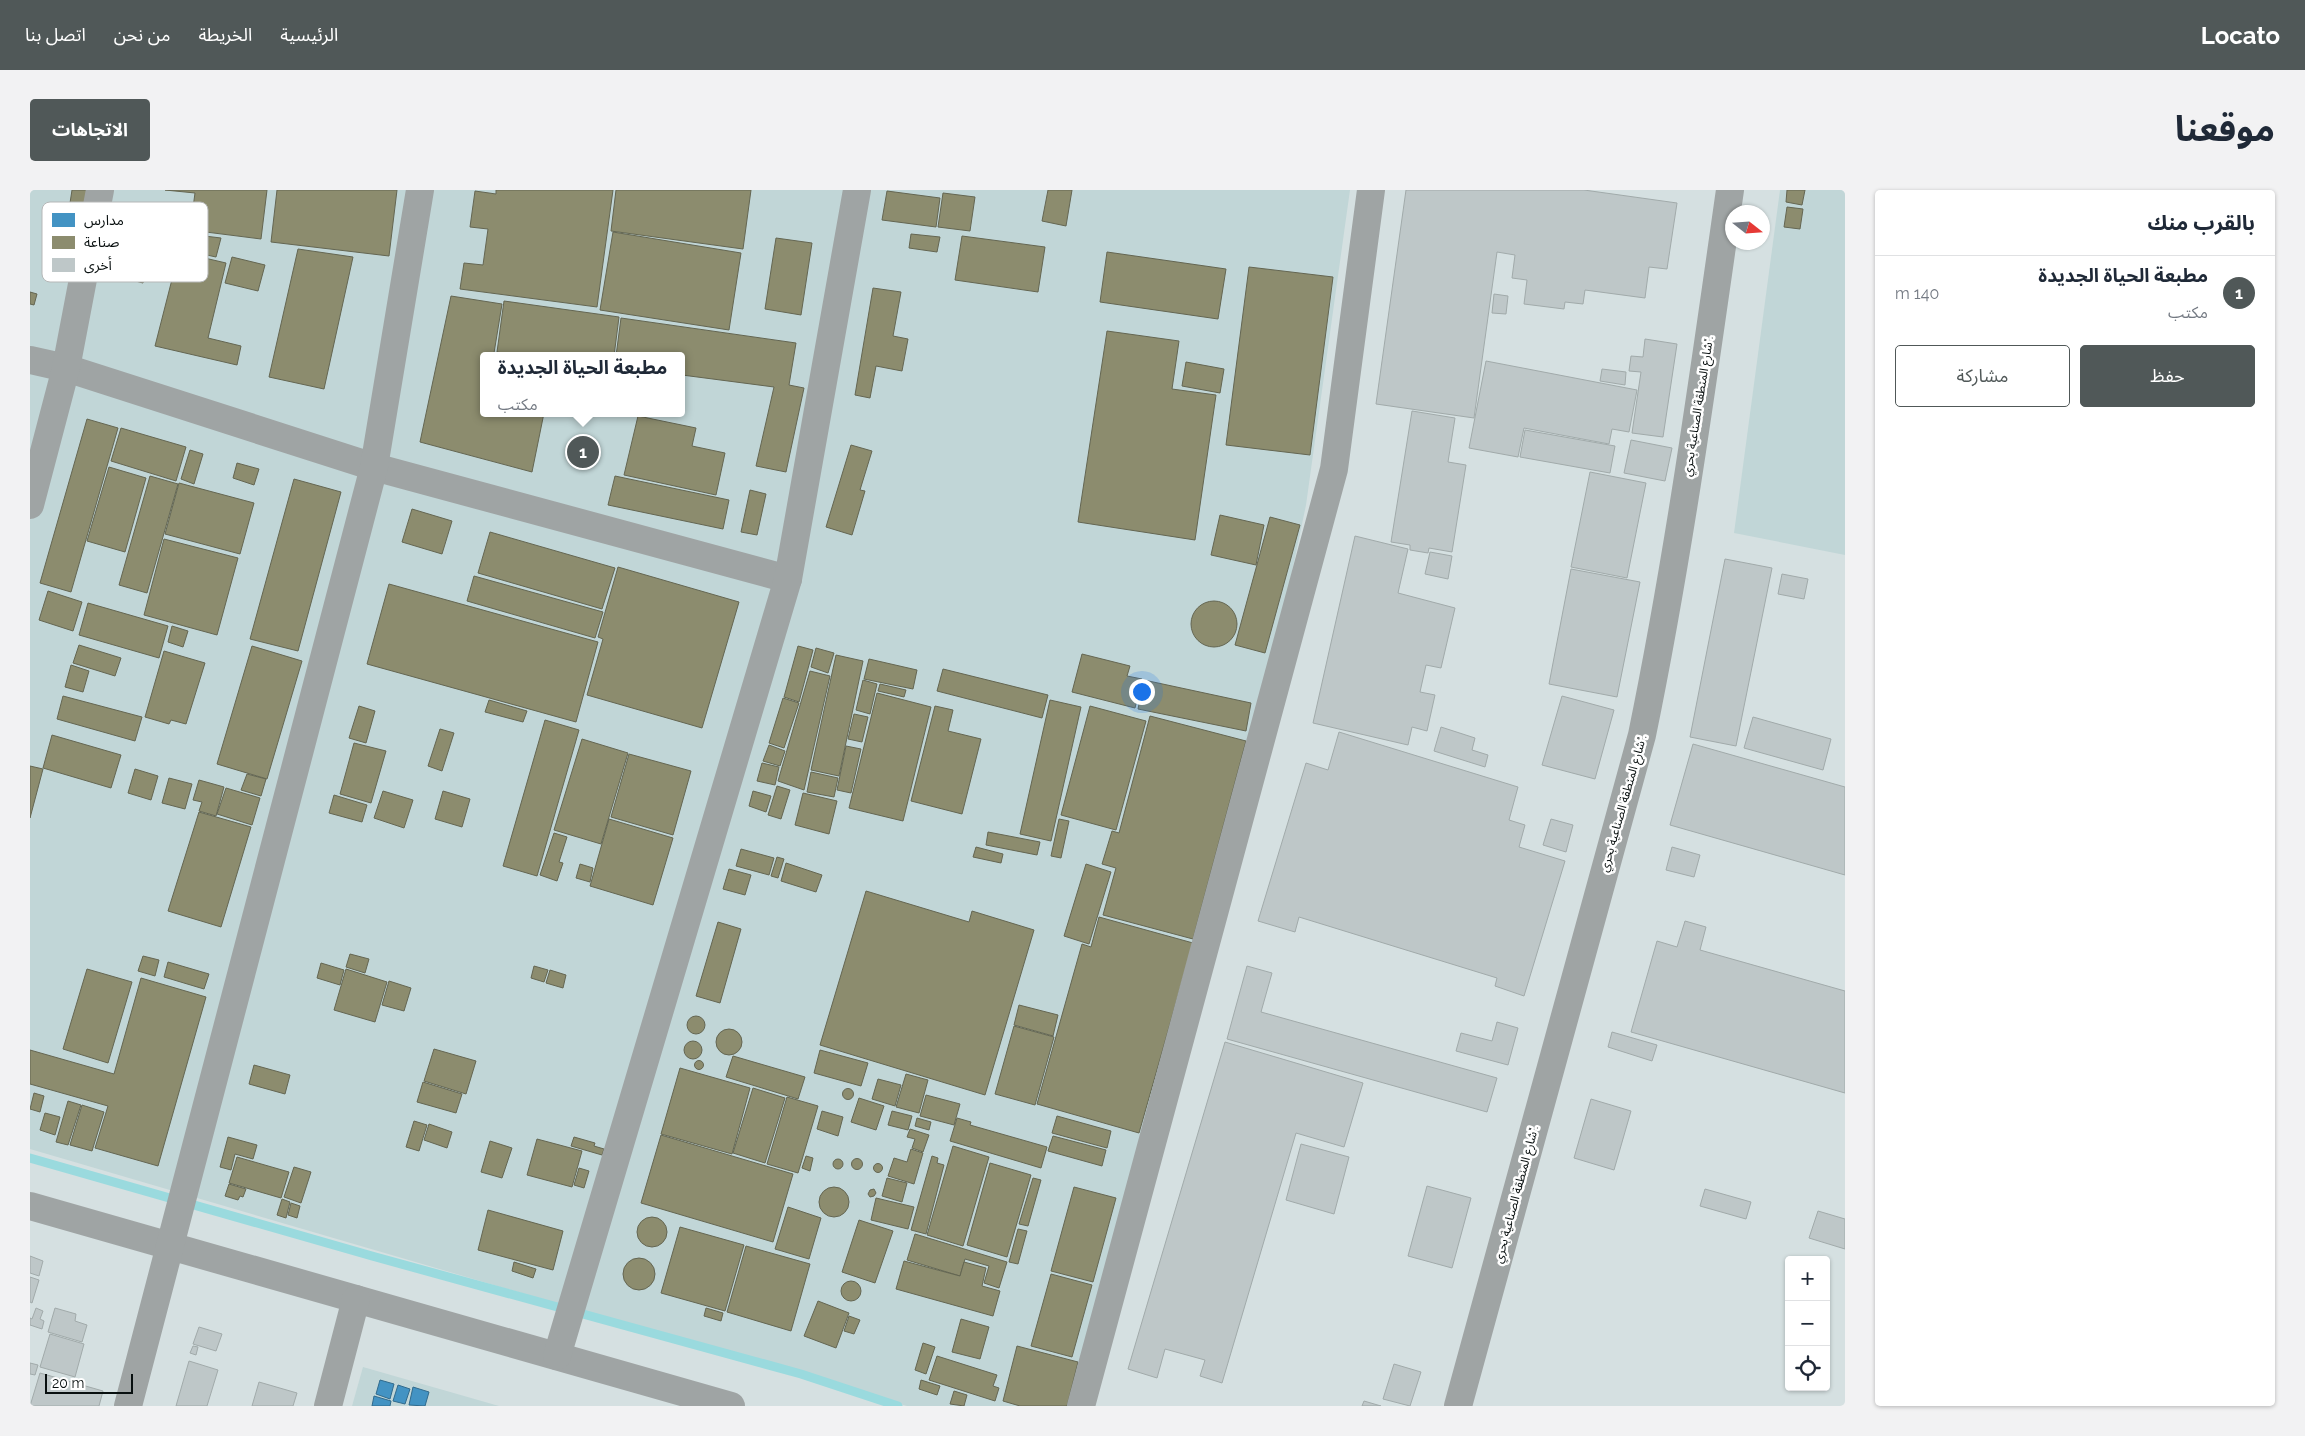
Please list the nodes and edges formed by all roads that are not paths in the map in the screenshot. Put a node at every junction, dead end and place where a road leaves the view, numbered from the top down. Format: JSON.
{"nodes":[{"id":1,"x":420,"y":190,"type":"edge"},
{"id":2,"x":857,"y":190,"type":"edge"},
{"id":3,"x":1371,"y":190,"type":"edge"},
{"id":4,"x":1730,"y":190,"type":"edge"},
{"id":5,"x":82,"y":282,"type":"edge"},
{"id":6,"x":30,"y":360,"type":"edge"},
{"id":7,"x":66,"y":368,"type":"junction"},
{"id":8,"x":374,"y":467,"type":"junction"},
{"id":9,"x":30,"y":505,"type":"edge"},
{"id":10,"x":788,"y":579,"type":"junction"},
{"id":11,"x":30,"y":1206,"type":"edge"},
{"id":12,"x":169,"y":1246,"type":"junction"},
{"id":13,"x":356,"y":1299,"type":"junction"},
{"id":14,"x":557,"y":1356,"type":"junction"},
{"id":15,"x":128,"y":1406,"type":"edge"},
{"id":16,"x":328,"y":1406,"type":"edge"},
{"id":17,"x":731,"y":1406,"type":"edge"},
{"id":18,"x":1081,"y":1406,"type":"edge"},
{"id":19,"x":1458,"y":1406,"type":"edge"}],
"edges":[{"from":1,"to":8,"type":"street"},
{"from":2,"to":10,"type":"street"},
{"from":3,"to":18,"type":"street"},
{"from":4,"to":19,"type":"street","name":"شارع المنطقة الصناعية بحري\"."},
{"from":5,"to":7,"type":"street"},
{"from":6,"to":7,"type":"street"},
{"from":7,"to":8,"type":"street"},
{"from":7,"to":9,"type":"street"},
{"from":8,"to":10,"type":"street"},
{"from":8,"to":12,"type":"street"},
{"from":10,"to":14,"type":"street"},
{"from":11,"to":12,"type":"street"},
{"from":12,"to":13,"type":"street"},
{"from":12,"to":15,"type":"street"},
{"from":13,"to":14,"type":"street"},
{"from":13,"to":16,"type":"street"},
{"from":14,"to":17,"type":"street"}]}
